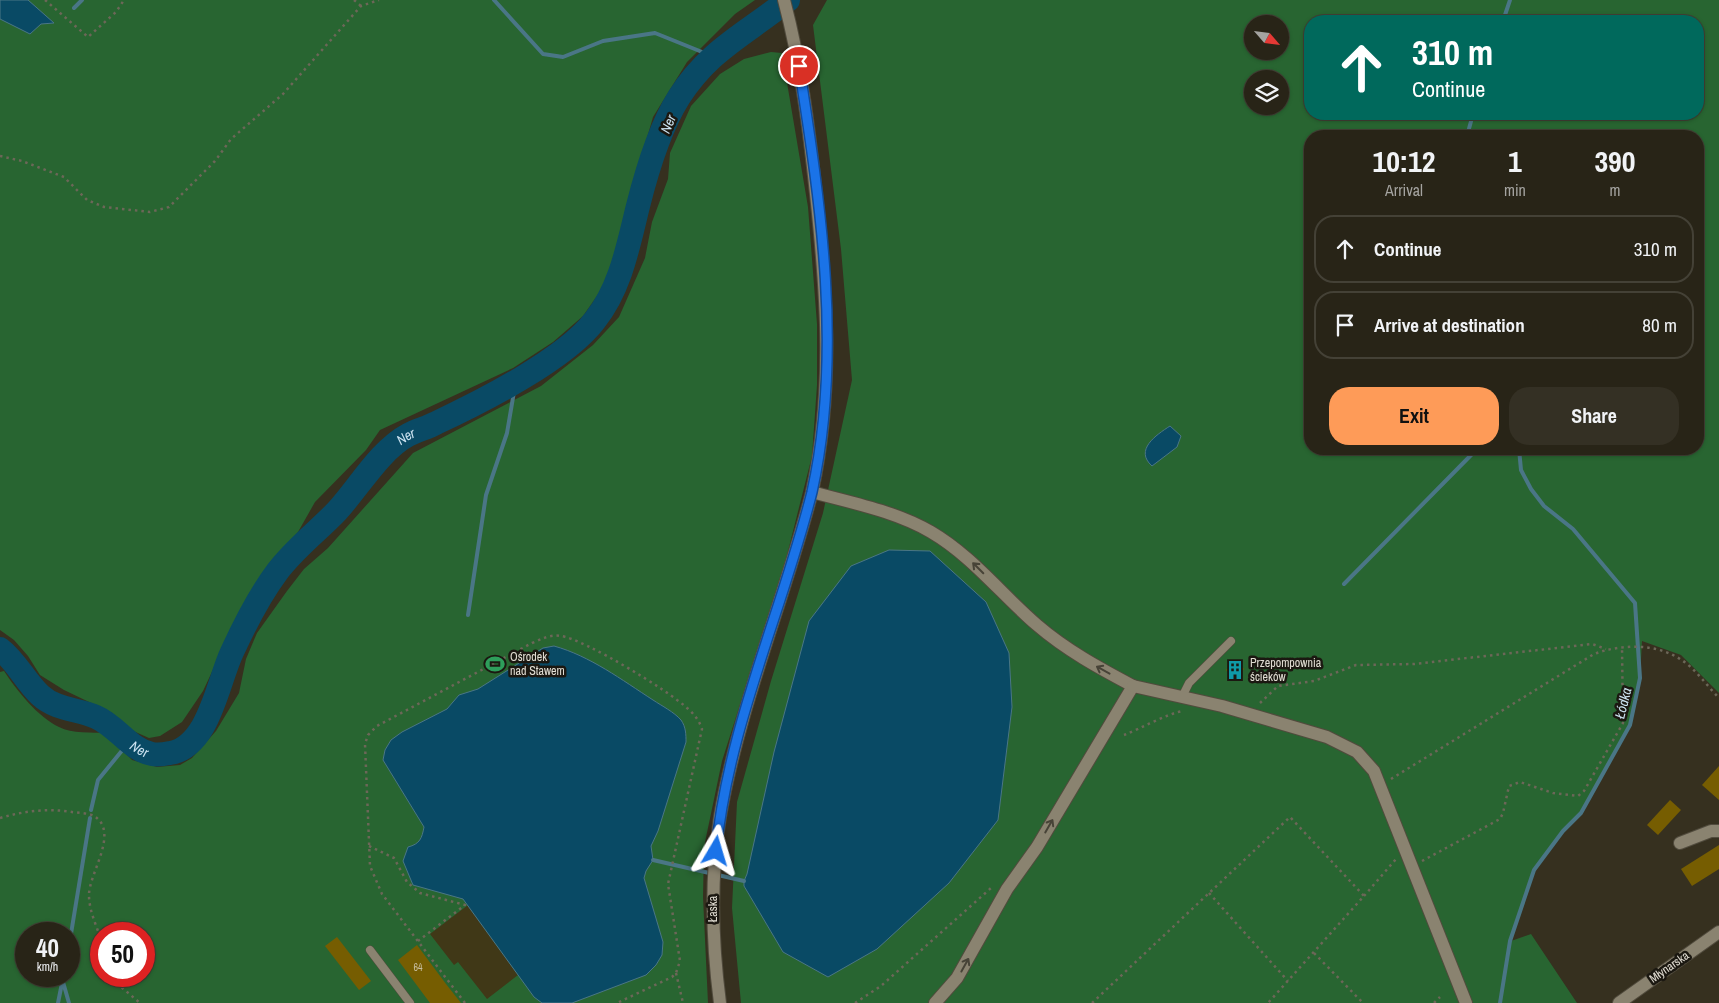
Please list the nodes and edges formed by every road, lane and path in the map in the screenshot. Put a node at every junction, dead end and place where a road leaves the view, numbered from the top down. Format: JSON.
{"nodes":[{"id":1,"x":45,"y":0,"type":"edge"},
{"id":2,"x":124,"y":0,"type":"edge"},
{"id":3,"x":354,"y":0,"type":"edge"},
{"id":4,"x":378,"y":0,"type":"edge"},
{"id":5,"x":784,"y":0,"type":"edge"},
{"id":6,"x":361,"y":6,"type":"junction"},
{"id":7,"x":0,"y":156,"type":"edge"},
{"id":8,"x":812,"y":492,"type":"junction"},
{"id":9,"x":1231,"y":641,"type":"dead end"},
{"id":10,"x":1622,"y":647,"type":"junction"},
{"id":11,"x":1606,"y":649,"type":"junction"},
{"id":12,"x":1133,"y":686,"type":"junction"},
{"id":13,"x":1182,"y":697,"type":"junction"},
{"id":14,"x":1719,"y":698,"type":"edge"},
{"id":15,"x":1256,"y":706,"type":"dead end"},
{"id":16,"x":1189,"y":711,"type":"dead end"},
{"id":17,"x":1124,"y":735,"type":"dead end"},
{"id":18,"x":1380,"y":786,"type":"junction"},
{"id":19,"x":0,"y":818,"type":"edge"},
{"id":20,"x":1719,"y":831,"type":"edge"},
{"id":21,"x":1680,"y":843,"type":"dead end"},
{"id":22,"x":369,"y":846,"type":"junction"},
{"id":23,"x":1405,"y":851,"type":"junction"},
{"id":24,"x":1412,"y":866,"type":"junction"},
{"id":25,"x":998,"y":882,"type":"dead end"},
{"id":26,"x":1209,"y":894,"type":"junction"},
{"id":27,"x":1364,"y":896,"type":"junction"},
{"id":28,"x":95,"y":922,"type":"edge"},
{"id":29,"x":1719,"y":932,"type":"edge"},
{"id":30,"x":418,"y":941,"type":"junction"},
{"id":31,"x":370,"y":950,"type":"dead end"},
{"id":32,"x":1314,"y":953,"type":"junction"},
{"id":33,"x":676,"y":973,"type":"junction"},
{"id":34,"x":1288,"y":981,"type":"junction"},
{"id":35,"x":121,"y":987,"type":"edge"},
{"id":36,"x":1440,"y":997,"type":"dead end"},
{"id":37,"x":1271,"y":1000,"type":"junction"},
{"id":38,"x":622,"y":1001,"type":"junction"},
{"id":39,"x":140,"y":1003,"type":"edge"},
{"id":40,"x":410,"y":1003,"type":"edge"},
{"id":41,"x":466,"y":1003,"type":"edge"},
{"id":42,"x":617,"y":1003,"type":"edge"},
{"id":43,"x":628,"y":1003,"type":"edge"},
{"id":44,"x":683,"y":1003,"type":"edge"},
{"id":45,"x":720,"y":1003,"type":"edge"},
{"id":46,"x":855,"y":1003,"type":"edge"},
{"id":47,"x":935,"y":1003,"type":"edge"},
{"id":48,"x":1092,"y":1003,"type":"edge"},
{"id":49,"x":1268,"y":1003,"type":"edge"},
{"id":50,"x":1274,"y":1003,"type":"edge"},
{"id":51,"x":1362,"y":1003,"type":"edge"},
{"id":52,"x":1434,"y":1003,"type":"edge"},
{"id":53,"x":1466,"y":1003,"type":"edge"},
{"id":54,"x":1619,"y":1003,"type":"edge"}],
"edges":[{"from":1,"to":2,"type":"path"},
{"from":3,"to":6,"type":"path"},
{"from":4,"to":6,"type":"path"},
{"from":5,"to":8,"type":"street","name":"Łaska"},
{"from":6,"to":7,"type":"path"},
{"from":12,"to":8,"type":"street","one_way":true},
{"from":8,"to":45,"type":"street","name":"Łaska"},
{"from":9,"to":13,"type":"lane"},
{"from":10,"to":11,"type":"path"},
{"from":10,"to":14,"type":"path"},
{"from":10,"to":24,"type":"path"},
{"from":11,"to":15,"type":"path"},
{"from":11,"to":18,"type":"path"},
{"from":12,"to":13,"type":"street"},
{"from":47,"to":12,"type":"street","one_way":true},
{"from":13,"to":18,"type":"street"},
{"from":16,"to":17,"type":"path"},
{"from":18,"to":23,"type":"street"},
{"from":19,"to":28,"type":"path"},
{"from":20,"to":21,"type":"street"},
{"from":22,"to":30,"type":"path"},
{"from":22,"to":30,"type":"path"},
{"from":22,"to":33,"type":"path"},
{"from":23,"to":24,"type":"street"},
{"from":23,"to":27,"type":"path"},
{"from":24,"to":53,"type":"street"},
{"from":25,"to":46,"type":"path"},
{"from":26,"to":27,"type":"path"},
{"from":26,"to":34,"type":"path"},
{"from":26,"to":48,"type":"path"},
{"from":27,"to":32,"type":"path"},
{"from":29,"to":54,"type":"street","name":"Młynarska"},
{"from":30,"to":41,"type":"path"},
{"from":31,"to":40,"type":"lane"},
{"from":32,"to":34,"type":"path"},
{"from":32,"to":51,"type":"path"},
{"from":33,"to":38,"type":"path"},
{"from":33,"to":44,"type":"path"},
{"from":34,"to":37,"type":"path"},
{"from":35,"to":39,"type":"path"},
{"from":36,"to":52,"type":"path"},
{"from":37,"to":49,"type":"path"},
{"from":37,"to":50,"type":"path"},
{"from":38,"to":42,"type":"path"},
{"from":38,"to":43,"type":"path"}]}
